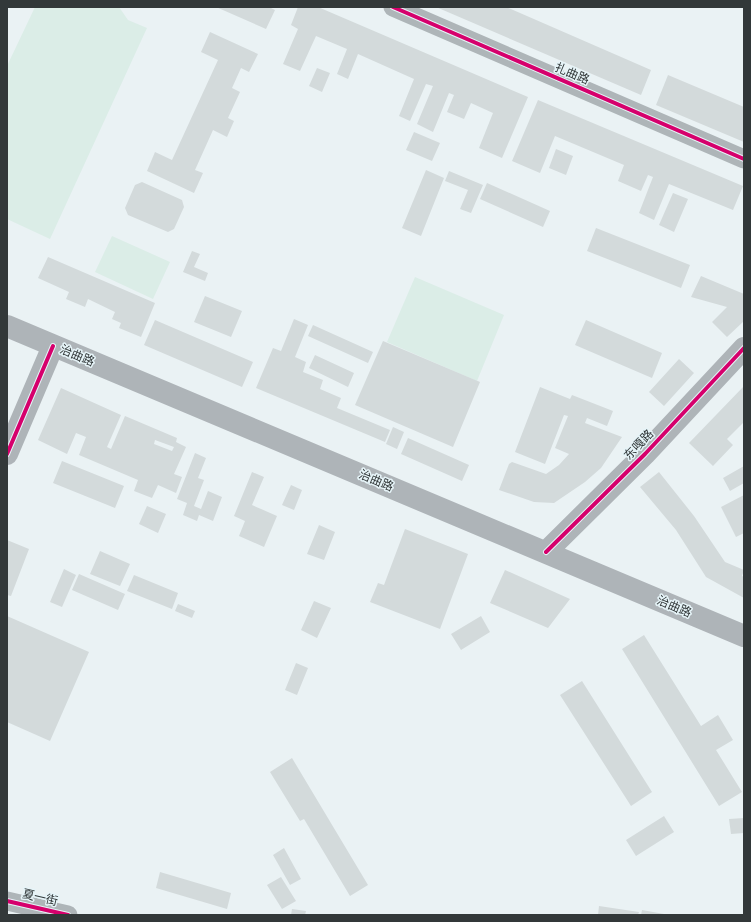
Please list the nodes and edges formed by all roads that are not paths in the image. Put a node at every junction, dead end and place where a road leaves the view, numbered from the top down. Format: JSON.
{"nodes":[{"id":1,"x":393,"y":7,"type":"edge"},
{"id":2,"x":744,"y":158,"type":"edge"},
{"id":3,"x":7,"y":326,"type":"edge"},
{"id":4,"x":53,"y":346,"type":"junction"},
{"id":5,"x":744,"y":348,"type":"edge"},
{"id":6,"x":7,"y":454,"type":"edge"},
{"id":7,"x":546,"y":552,"type":"junction"},
{"id":8,"x":744,"y":636,"type":"edge"},
{"id":9,"x":7,"y":901,"type":"edge"},
{"id":10,"x":68,"y":915,"type":"edge"}],
"edges":[{"from":1,"to":2,"type":"street","name":"扎曲路"},
{"from":3,"to":4,"type":"main road","name":"治曲路"},
{"from":4,"to":6,"type":"main road"},
{"from":4,"to":7,"type":"main road","name":"治曲路"},
{"from":5,"to":7,"type":"main road","name":"东嘎路"},
{"from":7,"to":8,"type":"main road","name":"治曲路"},
{"from":9,"to":10,"type":"street","name":"夏一街"}]}
